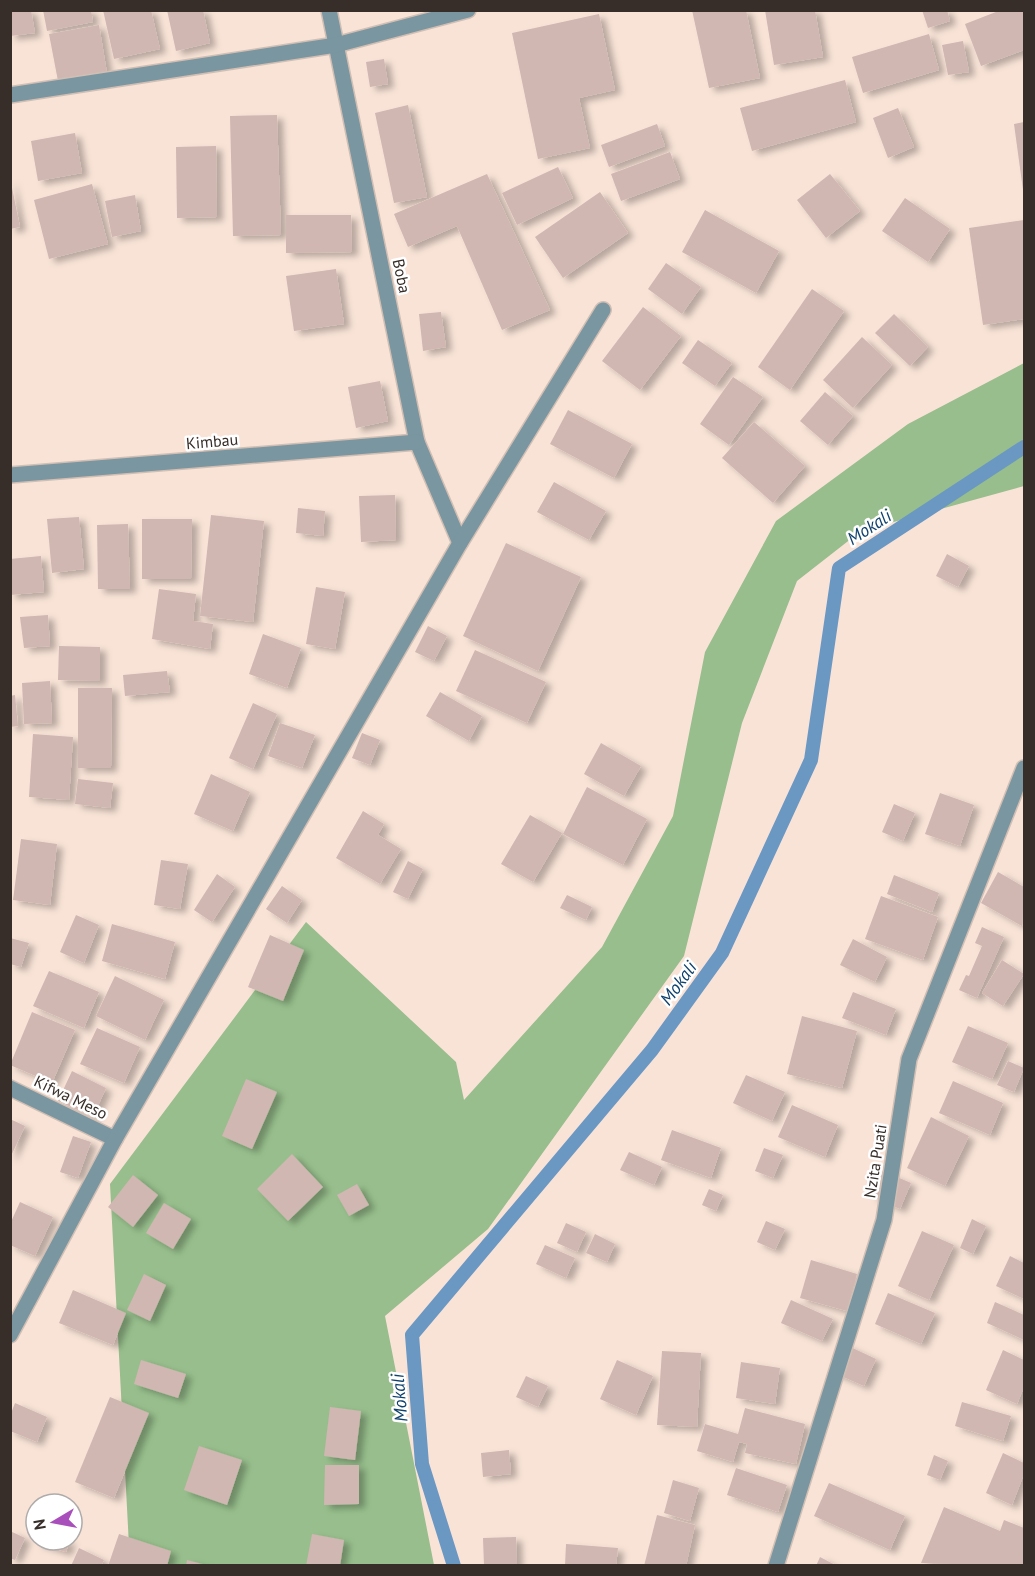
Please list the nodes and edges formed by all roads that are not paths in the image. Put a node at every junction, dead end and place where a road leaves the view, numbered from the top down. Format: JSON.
{"nodes":[{"id":1,"x":329,"y":10,"type":"edge"},
{"id":2,"x":468,"y":10,"type":"edge"},
{"id":3,"x":336,"y":45,"type":"junction"},
{"id":4,"x":10,"y":95,"type":"edge"},
{"id":5,"x":603,"y":310,"type":"dead end"},
{"id":6,"x":417,"y":442,"type":"junction"},
{"id":7,"x":10,"y":476,"type":"edge"},
{"id":8,"x":460,"y":543,"type":"junction"},
{"id":9,"x":1024,"y":768,"type":"edge"},
{"id":10,"x":10,"y":1088,"type":"edge"},
{"id":11,"x":115,"y":1139,"type":"junction"},
{"id":12,"x":10,"y":1335,"type":"edge"},
{"id":13,"x":776,"y":1566,"type":"edge"}],
"edges":[{"from":1,"to":3,"type":"street","name":"Boba"},
{"from":2,"to":3,"type":"street"},
{"from":3,"to":4,"type":"street"},
{"from":3,"to":6,"type":"street","name":"Boba"},
{"from":5,"to":8,"type":"street"},
{"from":6,"to":7,"type":"street","name":"Kimbau"},
{"from":6,"to":8,"type":"street","name":"Boba"},
{"from":8,"to":11,"type":"street"},
{"from":9,"to":13,"type":"street","name":"Nzita Puati"},
{"from":10,"to":11,"type":"street","name":"Kifwa Meso"},
{"from":11,"to":12,"type":"street"}]}
